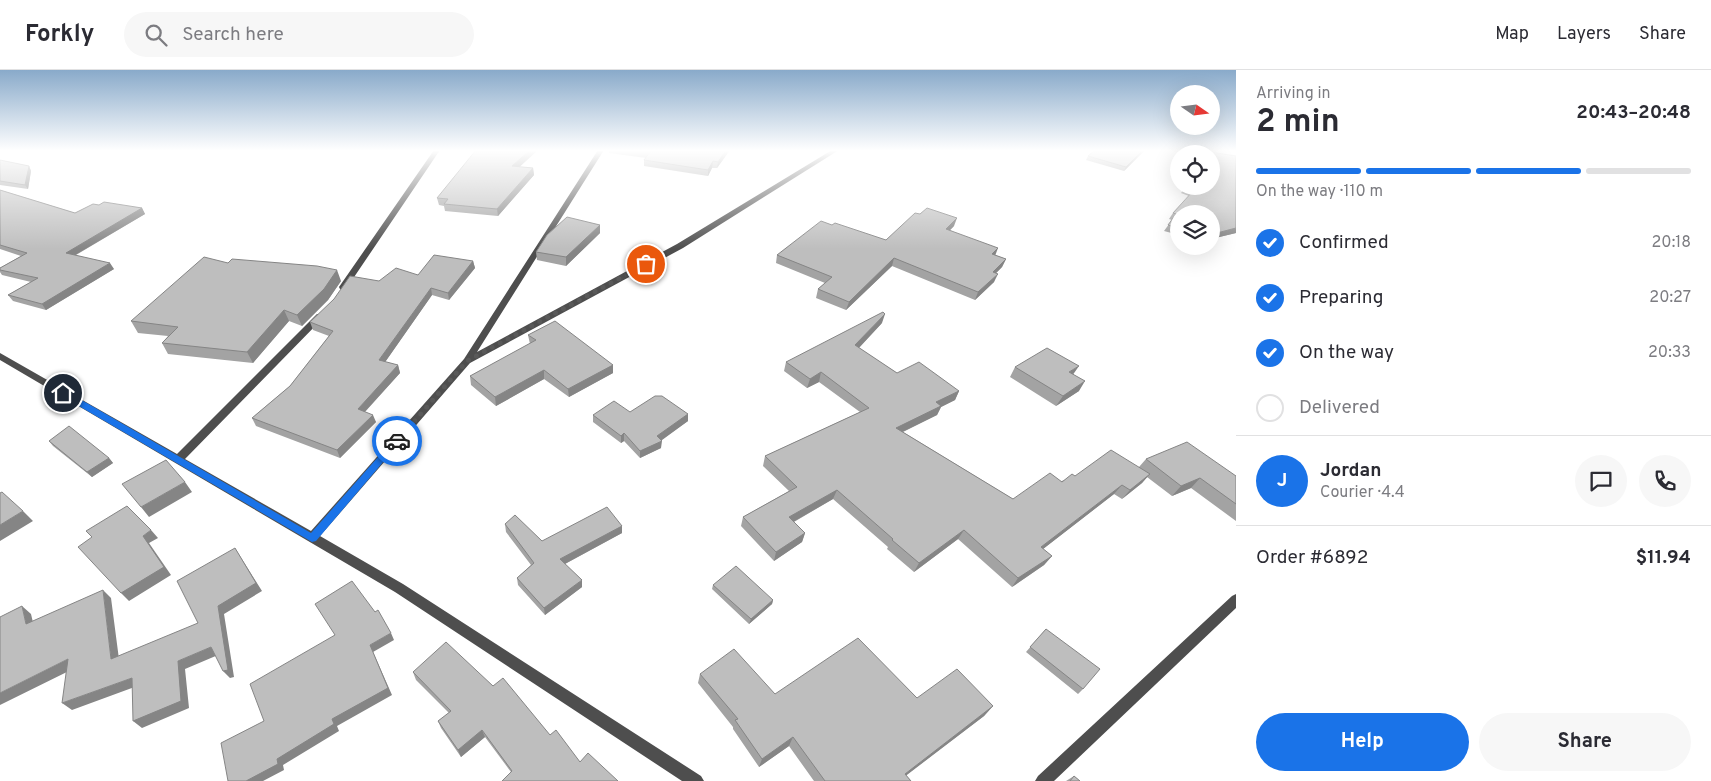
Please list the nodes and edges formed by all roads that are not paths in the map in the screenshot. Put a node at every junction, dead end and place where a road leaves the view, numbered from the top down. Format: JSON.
{"nodes":[{"id":1,"x":414,"y":183,"type":"edge"},
{"id":2,"x":580,"y":183,"type":"edge"},
{"id":3,"x":782,"y":183,"type":"edge"},
{"id":4,"x":338,"y":295,"type":"edge"},
{"id":5,"x":326,"y":310,"type":"edge"},
{"id":6,"x":0,"y":356,"type":"edge"},
{"id":7,"x":467,"y":361,"type":"junction"},
{"id":8,"x":178,"y":460,"type":"junction"},
{"id":9,"x":312,"y":538,"type":"junction"},
{"id":10,"x":1236,"y":600,"type":"edge"},
{"id":11,"x":696,"y":781,"type":"edge"},
{"id":12,"x":1043,"y":781,"type":"edge"}],
"edges":[{"from":1,"to":4,"type":"street"},
{"from":2,"to":7,"type":"street"},
{"from":3,"to":7,"type":"street"},
{"from":5,"to":8,"type":"street"},
{"from":6,"to":8,"type":"street"},
{"from":7,"to":9,"type":"street"},
{"from":8,"to":9,"type":"street"},
{"from":9,"to":11,"type":"street"},
{"from":10,"to":12,"type":"street"}]}
